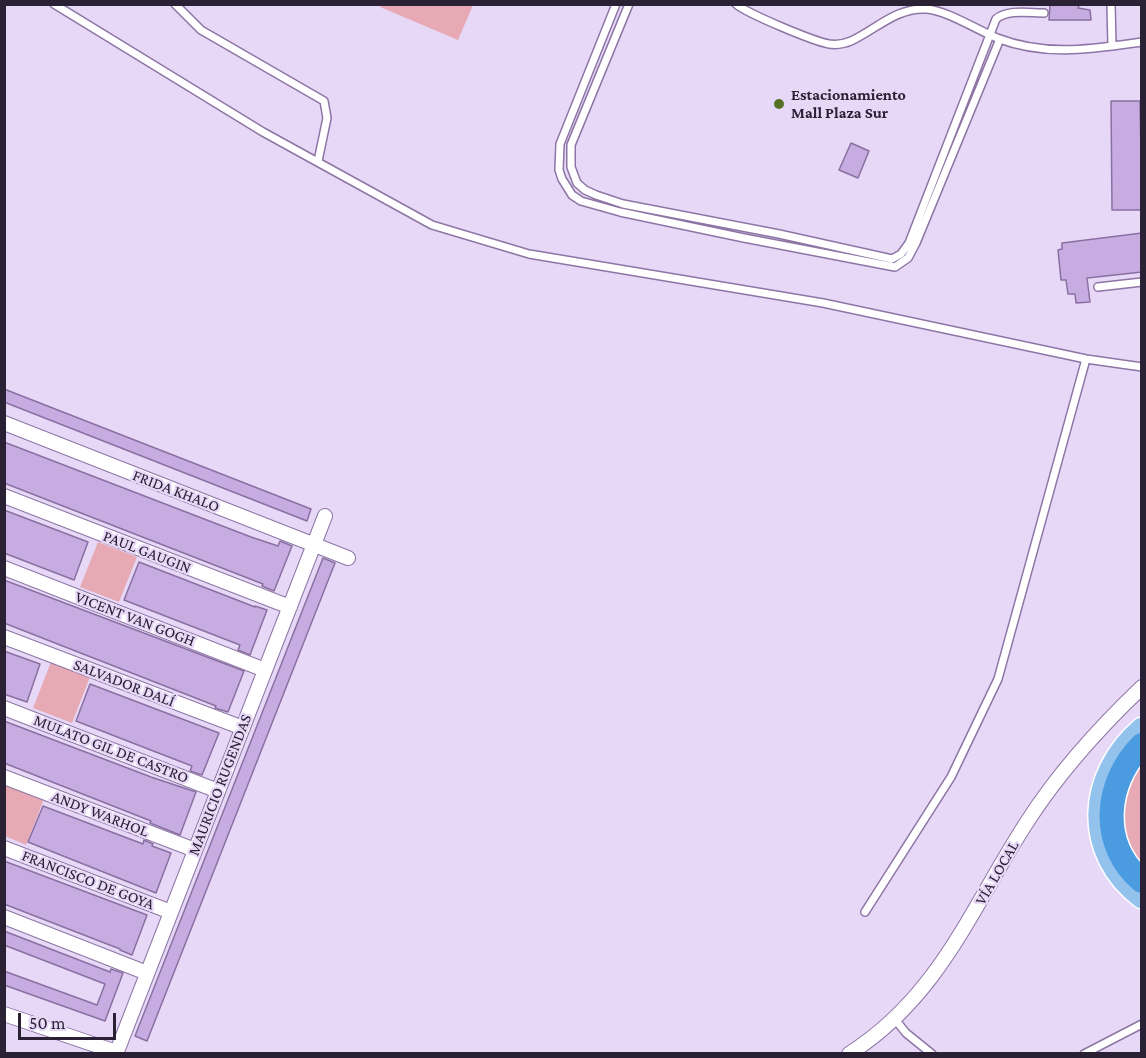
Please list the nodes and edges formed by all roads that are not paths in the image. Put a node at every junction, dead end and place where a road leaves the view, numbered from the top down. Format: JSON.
{"nodes":[{"id":1,"x":54,"y":4,"type":"edge"},
{"id":2,"x":175,"y":4,"type":"edge"},
{"id":3,"x":616,"y":4,"type":"edge"},
{"id":4,"x":629,"y":4,"type":"edge"},
{"id":5,"x":736,"y":4,"type":"edge"},
{"id":6,"x":1111,"y":4,"type":"edge"},
{"id":7,"x":1044,"y":13,"type":"dead end"},
{"id":8,"x":990,"y":35,"type":"junction"},
{"id":9,"x":1000,"y":39,"type":"junction"},
{"id":10,"x":1142,"y":42,"type":"edge"},
{"id":11,"x":1112,"y":46,"type":"junction"},
{"id":12,"x":318,"y":161,"type":"junction"},
{"id":13,"x":1142,"y":282,"type":"edge"},
{"id":14,"x":1098,"y":287,"type":"dead end"},
{"id":15,"x":1086,"y":359,"type":"junction"},
{"id":16,"x":1142,"y":367,"type":"edge"},
{"id":17,"x":4,"y":423,"type":"edge"},
{"id":18,"x":4,"y":496,"type":"edge"},
{"id":19,"x":325,"y":516,"type":"dead end"},
{"id":20,"x":314,"y":545,"type":"junction"},
{"id":21,"x":348,"y":558,"type":"dead end"},
{"id":22,"x":4,"y":568,"type":"edge"},
{"id":23,"x":290,"y":607,"type":"junction"},
{"id":24,"x":4,"y":637,"type":"edge"},
{"id":25,"x":265,"y":670,"type":"junction"},
{"id":26,"x":1142,"y":687,"type":"edge"},
{"id":27,"x":4,"y":708,"type":"edge"},
{"id":28,"x":243,"y":728,"type":"junction"},
{"id":29,"x":1142,"y":728,"type":"edge"},
{"id":30,"x":1142,"y":745,"type":"edge"},
{"id":31,"x":4,"y":777,"type":"edge"},
{"id":32,"x":218,"y":791,"type":"junction"},
{"id":33,"x":4,"y":848,"type":"edge"},
{"id":34,"x":195,"y":850,"type":"junction"},
{"id":35,"x":1142,"y":881,"type":"edge"},
{"id":36,"x":1142,"y":898,"type":"edge"},
{"id":37,"x":171,"y":912,"type":"junction"},
{"id":38,"x":865,"y":912,"type":"dead end"},
{"id":39,"x":4,"y":917,"type":"edge"},
{"id":40,"x":147,"y":973,"type":"junction"},
{"id":41,"x":4,"y":1014,"type":"edge"},
{"id":42,"x":894,"y":1018,"type":"junction"},
{"id":43,"x":1142,"y":1024,"type":"edge"},
{"id":44,"x":862,"y":1049,"type":"edge"},
{"id":45,"x":118,"y":1053,"type":"edge"},
{"id":46,"x":849,"y":1053,"type":"edge"},
{"id":47,"x":932,"y":1053,"type":"edge"},
{"id":48,"x":1084,"y":1053,"type":"edge"}],
"edges":[{"from":1,"to":12,"type":"lane"},
{"from":2,"to":12,"type":"lane"},
{"from":3,"to":9,"type":"lane"},
{"from":4,"to":8,"type":"lane"},
{"from":5,"to":8,"type":"lane"},
{"from":6,"to":11,"type":"lane"},
{"from":7,"to":8,"type":"lane"},
{"from":8,"to":9,"type":"lane"},
{"from":9,"to":11,"type":"lane"},
{"from":10,"to":11,"type":"lane"},
{"from":12,"to":15,"type":"lane"},
{"from":13,"to":14,"type":"lane"},
{"from":15,"to":16,"type":"lane"},
{"from":15,"to":38,"type":"lane"},
{"from":17,"to":20,"type":"street","name":"FRIDA KHALO"},
{"from":18,"to":23,"type":"street","name":"PAUL GAUGIN"},
{"from":19,"to":20,"type":"street","name":"MAURICIO RUGENDAS"},
{"from":20,"to":21,"type":"street","name":"FRIDA KHALO"},
{"from":20,"to":23,"type":"street","name":"MAURICIO RUGENDAS"},
{"from":22,"to":25,"type":"street","name":"VICENT VAN GOGH"},
{"from":23,"to":25,"type":"street","name":"MAURICIO RUGENDAS"},
{"from":24,"to":28,"type":"street","name":"SALVADOR DALÍ"},
{"from":25,"to":28,"type":"street","name":"MAURICIO RUGENDAS"},
{"from":26,"to":42,"type":"street","name":"VÍA LOCAL"},
{"from":27,"to":32,"type":"street","name":"MULATO GIL DE CASTRO"},
{"from":28,"to":32,"type":"street","name":"MAURICIO RUGENDAS"},
{"from":29,"to":36,"type":"main road"},
{"from":30,"to":35,"type":"highway"},
{"from":31,"to":34,"type":"street","name":"ANDY WARHOL"},
{"from":32,"to":34,"type":"street","name":"MAURICIO RUGENDAS"},
{"from":33,"to":37,"type":"street","name":"FRANCISCO DE GOYA"},
{"from":34,"to":37,"type":"street","name":"MAURICIO RUGENDAS"},
{"from":37,"to":40,"type":"street","name":"MAURICIO RUGENDAS"},
{"from":39,"to":40,"type":"street"},
{"from":40,"to":45,"type":"street","name":"MAURICIO RUGENDAS"},
{"from":41,"to":45,"type":"street"},
{"from":42,"to":44,"type":"street","name":"VÍA LOCAL"},
{"from":42,"to":47,"type":"lane"},
{"from":43,"to":48,"type":"lane"},
{"from":44,"to":46,"type":"street","name":"VÍA LOCAL"}]}
